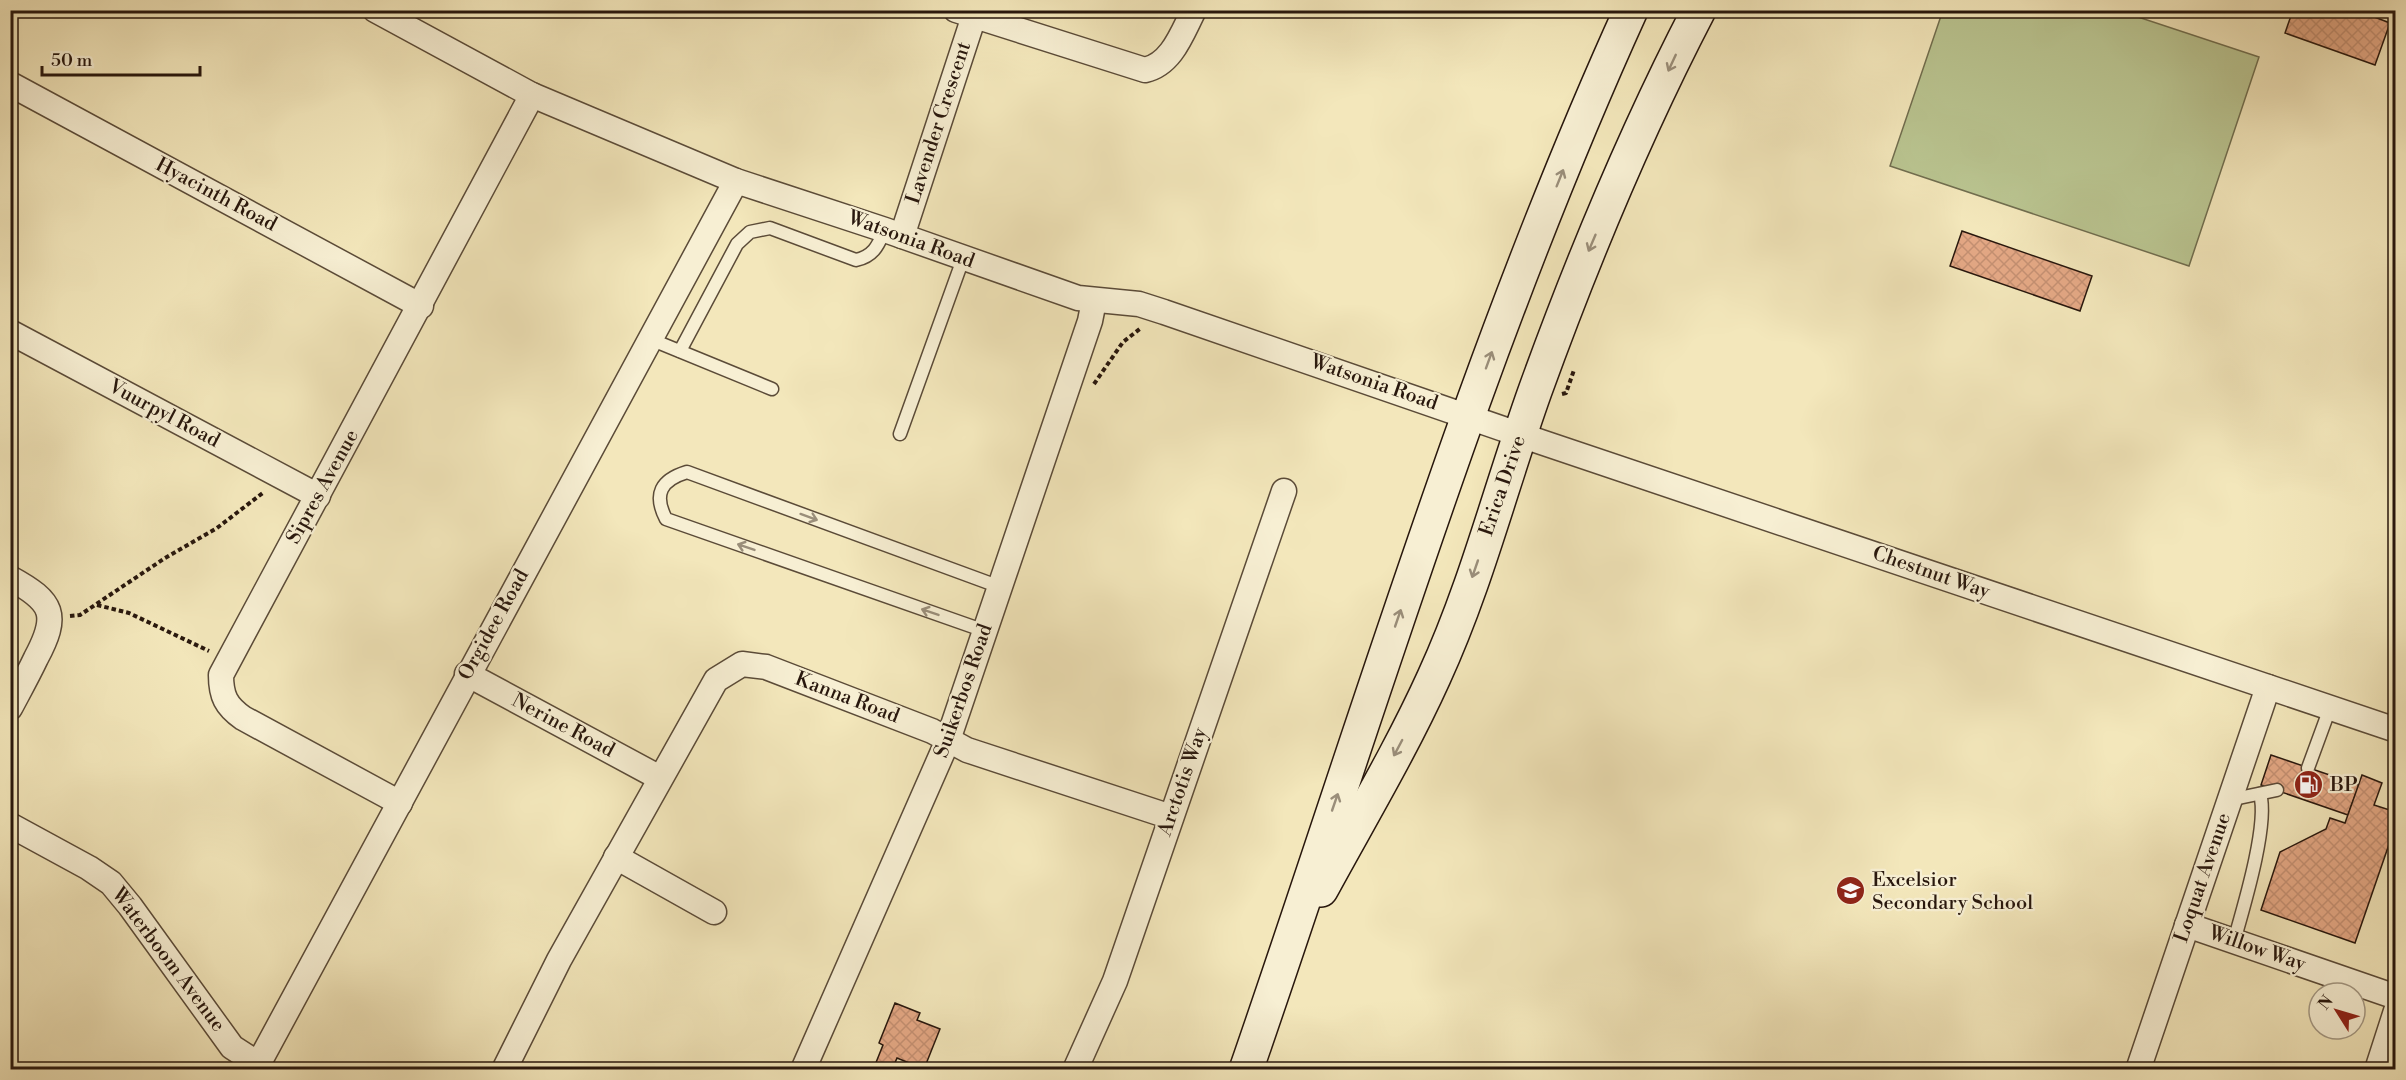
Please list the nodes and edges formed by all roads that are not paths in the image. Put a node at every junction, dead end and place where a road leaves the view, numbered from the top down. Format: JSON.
{"nodes":[{"id":1,"x":375,"y":10,"type":"edge"},
{"id":2,"x":1194,"y":10,"type":"edge"},
{"id":3,"x":1631,"y":10,"type":"edge"},
{"id":4,"x":1699,"y":10,"type":"edge"},
{"id":5,"x":968,"y":12,"type":"edge"},
{"id":6,"x":10,"y":84,"type":"edge"},
{"id":7,"x":532,"y":95,"type":"junction"},
{"id":8,"x":736,"y":181,"type":"junction"},
{"id":9,"x":893,"y":233,"type":"junction"},
{"id":10,"x":963,"y":259,"type":"junction"},
{"id":11,"x":1094,"y":301,"type":"junction"},
{"id":12,"x":422,"y":306,"type":"junction"},
{"id":13,"x":10,"y":332,"type":"edge"},
{"id":14,"x":650,"y":339,"type":"junction"},
{"id":15,"x":680,"y":351,"type":"junction"},
{"id":16,"x":772,"y":388,"type":"dead end"},
{"id":17,"x":1468,"y":415,"type":"junction"},
{"id":18,"x":900,"y":434,"type":"dead end"},
{"id":19,"x":1520,"y":434,"type":"junction"},
{"id":20,"x":1284,"y":491,"type":"dead end"},
{"id":21,"x":318,"y":496,"type":"junction"},
{"id":22,"x":10,"y":578,"type":"edge"},
{"id":23,"x":1000,"y":587,"type":"junction"},
{"id":24,"x":985,"y":631,"type":"junction"},
{"id":25,"x":467,"y":674,"type":"junction"},
{"id":26,"x":2268,"y":687,"type":"junction"},
{"id":27,"x":10,"y":708,"type":"edge"},
{"id":28,"x":2330,"y":708,"type":"junction"},
{"id":29,"x":2396,"y":730,"type":"edge"},
{"id":30,"x":948,"y":740,"type":"junction"},
{"id":31,"x":2308,"y":768,"type":"dead end"},
{"id":32,"x":660,"y":778,"type":"junction"},
{"id":33,"x":2277,"y":790,"type":"dead end"},
{"id":34,"x":2260,"y":794,"type":"junction"},
{"id":35,"x":2229,"y":800,"type":"junction"},
{"id":36,"x":400,"y":803,"type":"junction"},
{"id":37,"x":1171,"y":817,"type":"junction"},
{"id":38,"x":10,"y":825,"type":"edge"},
{"id":39,"x":616,"y":857,"type":"junction"},
{"id":40,"x":714,"y":912,"type":"dead end"},
{"id":41,"x":2187,"y":925,"type":"junction"},
{"id":42,"x":2234,"y":941,"type":"junction"},
{"id":43,"x":1287,"y":952,"type":"junction"},
{"id":44,"x":2396,"y":997,"type":"edge"},
{"id":45,"x":2396,"y":1011,"type":"edge"},
{"id":46,"x":256,"y":1067,"type":"edge"},
{"id":47,"x":504,"y":1070,"type":"edge"},
{"id":48,"x":803,"y":1070,"type":"edge"},
{"id":49,"x":1075,"y":1070,"type":"edge"},
{"id":50,"x":1246,"y":1070,"type":"edge"},
{"id":51,"x":2138,"y":1070,"type":"edge"},
{"id":52,"x":2377,"y":1070,"type":"edge"}],
"edges":[{"from":1,"to":7,"type":"street","name":"Watsonia Road"},
{"from":2,"to":5,"type":"street"},
{"from":17,"to":3,"type":"main road","name":"Erica Drive","one_way":true},
{"from":4,"to":19,"type":"main road","name":"Erica Drive","one_way":true},
{"from":5,"to":9,"type":"street","name":"Lavender Crescent"},
{"from":6,"to":12,"type":"street","name":"Hyacinth Road"},
{"from":7,"to":8,"type":"street","name":"Watsonia Road"},
{"from":7,"to":12,"type":"street","name":"Sipres Avenue"},
{"from":8,"to":9,"type":"street","name":"Watsonia Road"},
{"from":8,"to":14,"type":"street","name":"Orgidee Road"},
{"from":9,"to":10,"type":"street","name":"Watsonia Road"},
{"from":9,"to":15,"type":"lane"},
{"from":10,"to":11,"type":"street","name":"Watsonia Road"},
{"from":10,"to":18,"type":"lane"},
{"from":11,"to":17,"type":"street","name":"Watsonia Road"},
{"from":11,"to":23,"type":"street","name":"Suikerbos Road"},
{"from":12,"to":21,"type":"street","name":"Sipres Avenue"},
{"from":13,"to":21,"type":"street","name":"Vuurpyl Road"},
{"from":14,"to":15,"type":"lane"},
{"from":14,"to":25,"type":"street","name":"Orgidee Road"},
{"from":15,"to":16,"type":"lane"},
{"from":17,"to":19,"type":"street","name":"Chestnut Way"},
{"from":43,"to":17,"type":"main road","name":"Erica Drive","one_way":true},
{"from":19,"to":26,"type":"street","name":"Chestnut Way"},
{"from":19,"to":43,"type":"main road","name":"Erica Drive","one_way":true},
{"from":20,"to":37,"type":"street","name":"Arctotis Way"},
{"from":21,"to":36,"type":"street","name":"Sipres Avenue"},
{"from":22,"to":27,"type":"street"},
{"from":23,"to":24,"type":"street","name":"Suikerbos Road"},
{"from":24,"to":23,"type":"lane","one_way":true},
{"from":24,"to":30,"type":"street","name":"Suikerbos Road"},
{"from":25,"to":32,"type":"street","name":"Nerine Road"},
{"from":25,"to":36,"type":"street","name":"Orgidee Road"},
{"from":26,"to":28,"type":"street","name":"Chestnut Way"},
{"from":26,"to":35,"type":"street","name":"Loquat Avenue"},
{"from":28,"to":29,"type":"street","name":"Chestnut Way"},
{"from":28,"to":31,"type":"lane"},
{"from":30,"to":32,"type":"street","name":"Kanna Road"},
{"from":30,"to":37,"type":"street","name":"Kanna Road"},
{"from":30,"to":48,"type":"street","name":"Suikerbos Road"},
{"from":32,"to":39,"type":"street","name":"Kanna Road"},
{"from":33,"to":34,"type":"lane"},
{"from":34,"to":35,"type":"lane"},
{"from":34,"to":42,"type":"lane"},
{"from":35,"to":41,"type":"street","name":"Loquat Avenue"},
{"from":36,"to":46,"type":"street","name":"Orgidee Road"},
{"from":37,"to":49,"type":"street","name":"Arctotis Way"},
{"from":38,"to":46,"type":"street","name":"Waterboom Avenue"},
{"from":39,"to":40,"type":"street"},
{"from":39,"to":47,"type":"street","name":"Kanna Road"},
{"from":41,"to":42,"type":"street","name":"Willow Way"},
{"from":41,"to":51,"type":"street","name":"Loquat Avenue"},
{"from":42,"to":44,"type":"street","name":"Willow Way"},
{"from":43,"to":50,"type":"main road","name":"Erica Drive"},
{"from":45,"to":52,"type":"street"}]}
